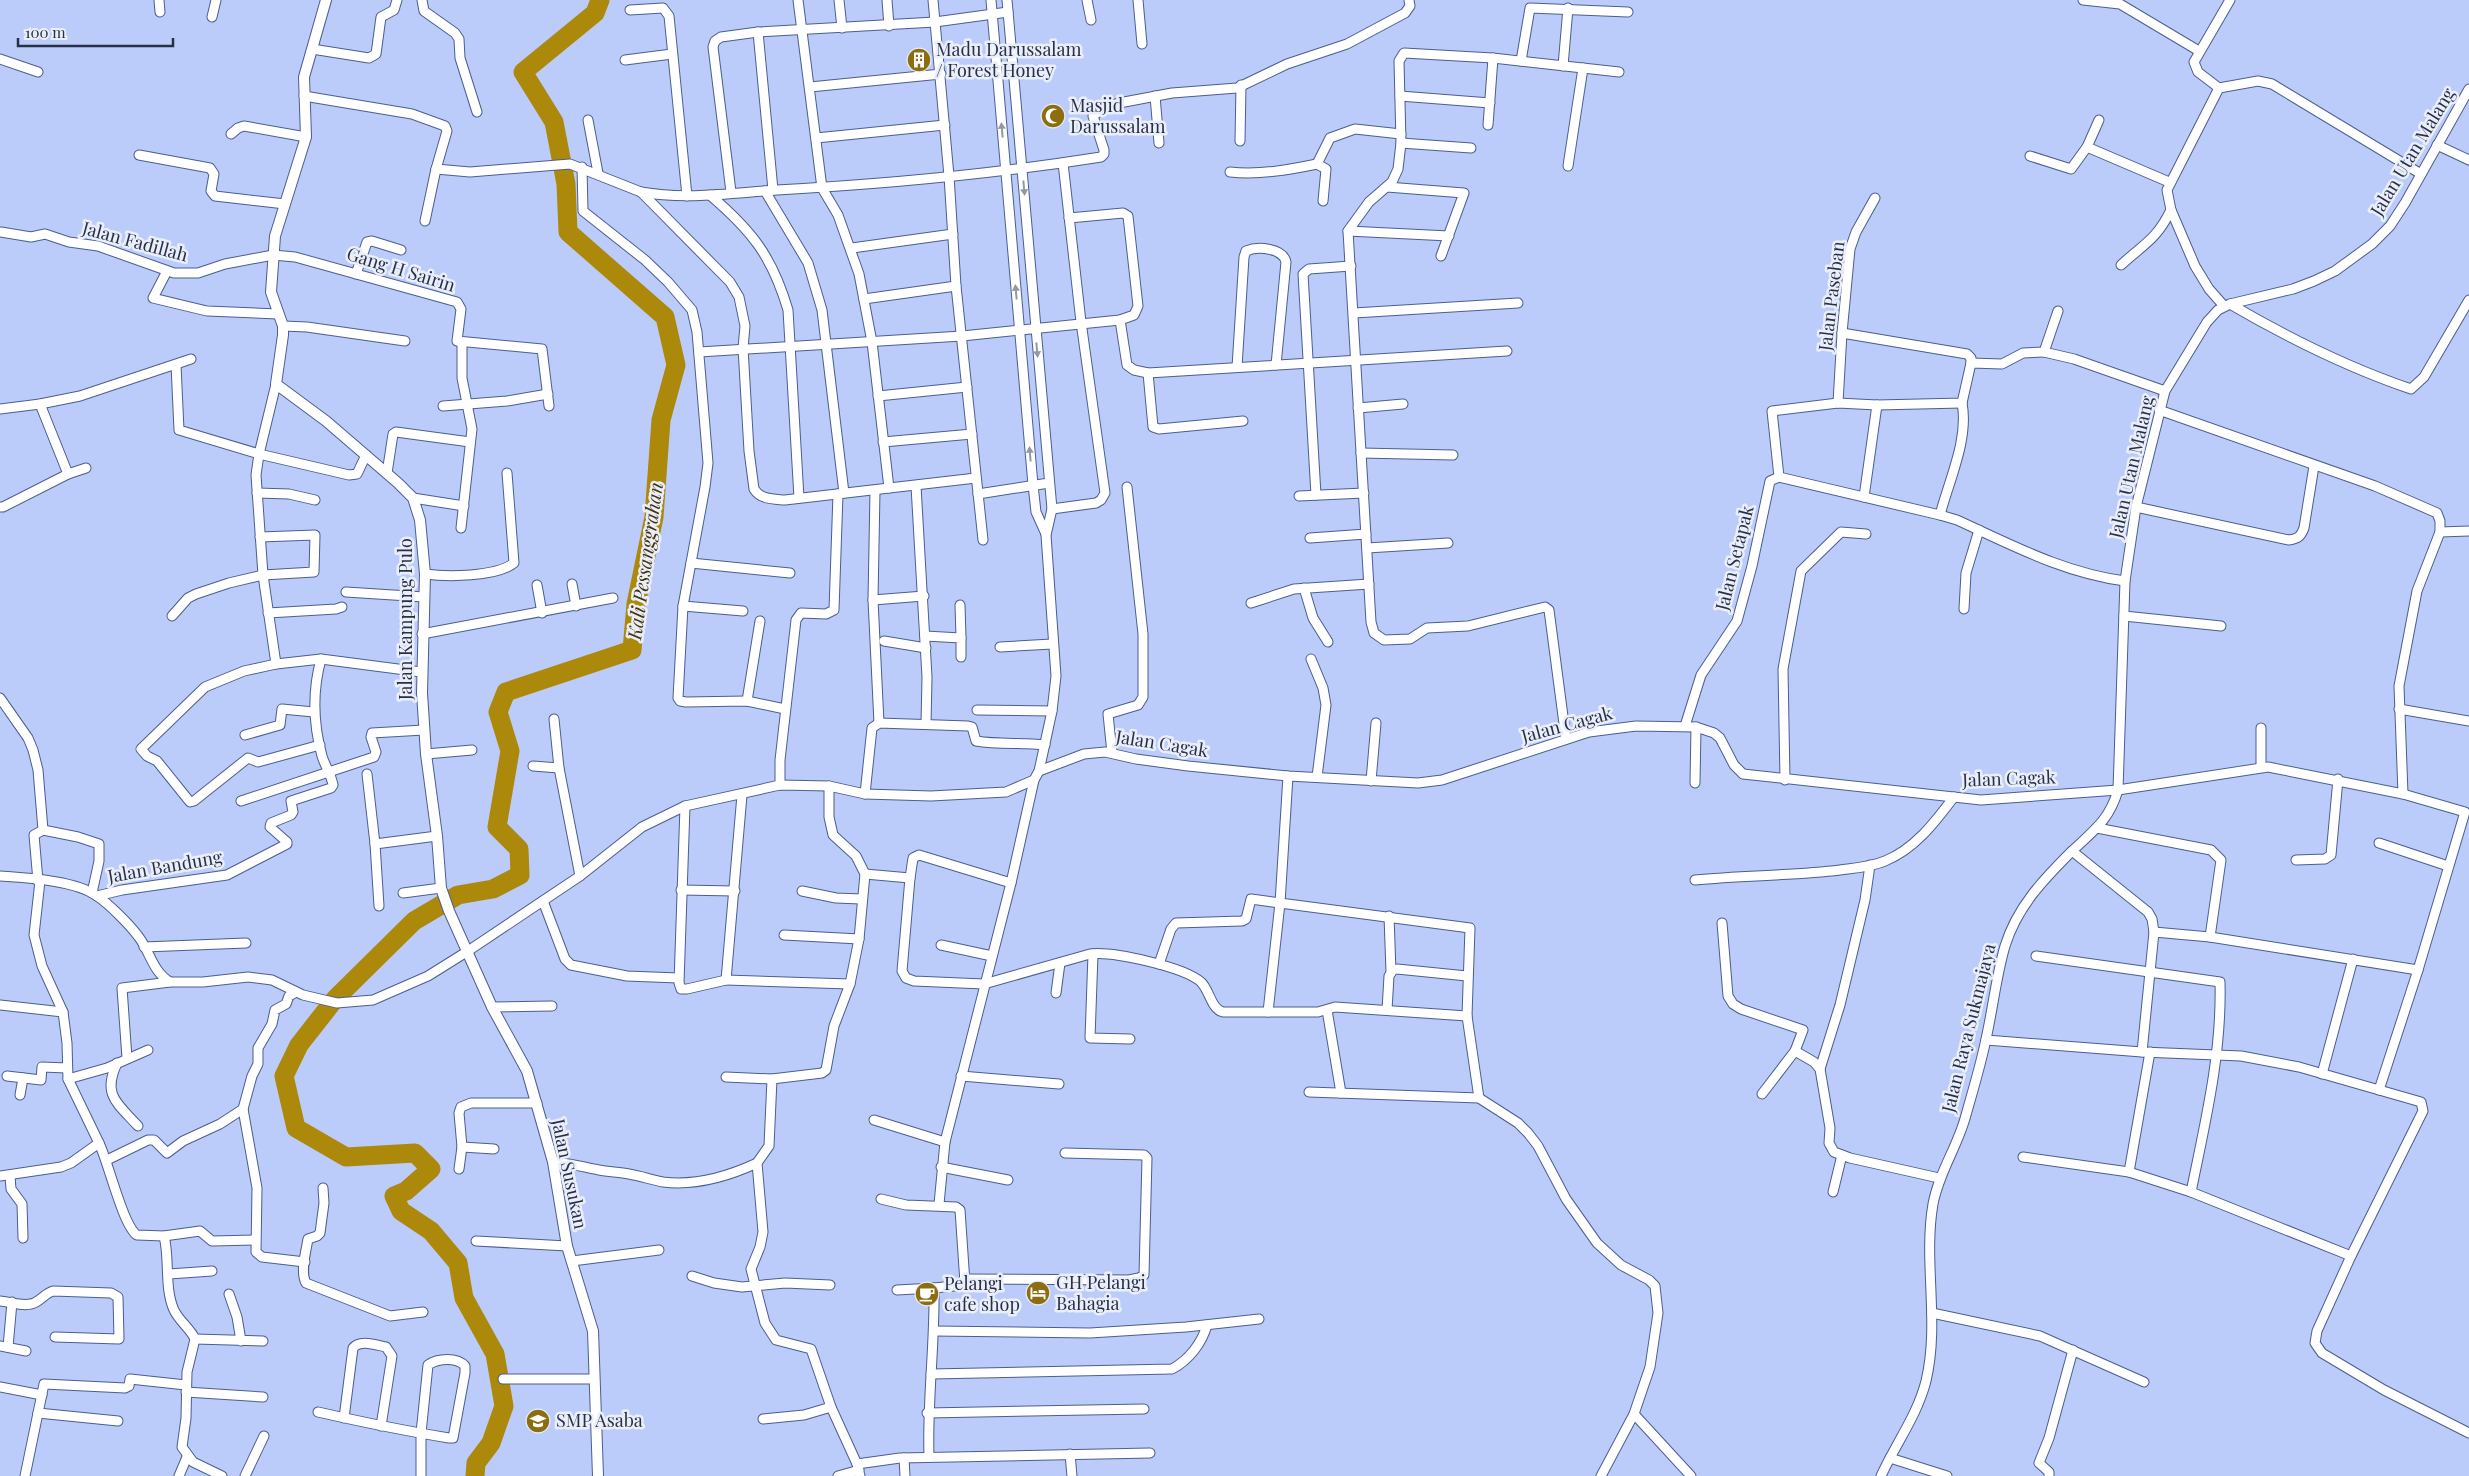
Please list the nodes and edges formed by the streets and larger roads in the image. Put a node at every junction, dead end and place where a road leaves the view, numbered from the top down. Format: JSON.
{"nodes":[{"id":1,"x":159,"y":0,"type":"edge"},
{"id":2,"x":216,"y":0,"type":"edge"},
{"id":3,"x":326,"y":0,"type":"edge"},
{"id":4,"x":397,"y":0,"type":"edge"},
{"id":5,"x":422,"y":0,"type":"edge"},
{"id":6,"x":798,"y":0,"type":"edge"},
{"id":7,"x":839,"y":0,"type":"edge"},
{"id":8,"x":887,"y":0,"type":"edge"},
{"id":9,"x":934,"y":0,"type":"edge"},
{"id":10,"x":992,"y":0,"type":"edge"},
{"id":11,"x":1007,"y":0,"type":"edge"},
{"id":12,"x":1087,"y":0,"type":"edge"},
{"id":13,"x":1138,"y":0,"type":"edge"},
{"id":14,"x":1409,"y":0,"type":"edge"},
{"id":15,"x":2083,"y":0,"type":"edge"},
{"id":16,"x":2230,"y":0,"type":"edge"},
{"id":17,"x":647,"y":4,"type":"edge"},
{"id":18,"x":1568,"y":8,"type":"junction"},
{"id":19,"x":630,"y":10,"type":"dead end"},
{"id":20,"x":160,"y":12,"type":"dead end"},
{"id":21,"x":1008,"y":12,"type":"junction"},
{"id":22,"x":1628,"y":12,"type":"dead end"},
{"id":23,"x":993,"y":14,"type":"junction"},
{"id":24,"x":212,"y":17,"type":"dead end"},
{"id":25,"x":1091,"y":20,"type":"dead end"},
{"id":26,"x":935,"y":22,"type":"junction"},
{"id":27,"x":889,"y":26,"type":"junction"},
{"id":28,"x":842,"y":28,"type":"junction"},
{"id":29,"x":801,"y":30,"type":"junction"},
{"id":30,"x":758,"y":32,"type":"junction"},
{"id":31,"x":1142,"y":44,"type":"dead end"},
{"id":32,"x":312,"y":49,"type":"junction"},
{"id":33,"x":2199,"y":51,"type":"junction"},
{"id":34,"x":672,"y":54,"type":"junction"},
{"id":35,"x":1493,"y":58,"type":"junction"},
{"id":36,"x":0,"y":59,"type":"edge"},
{"id":37,"x":625,"y":60,"type":"dead end"},
{"id":38,"x":1521,"y":61,"type":"junction"},
{"id":39,"x":1563,"y":66,"type":"junction"},
{"id":40,"x":1583,"y":68,"type":"junction"},
{"id":41,"x":38,"y":72,"type":"dead end"},
{"id":42,"x":1619,"y":72,"type":"dead end"},
{"id":43,"x":941,"y":74,"type":"junction"},
{"id":44,"x":1241,"y":85,"type":"junction"},
{"id":45,"x":810,"y":87,"type":"junction"},
{"id":46,"x":2219,"y":88,"type":"junction"},
{"id":47,"x":2469,"y":89,"type":"edge"},
{"id":48,"x":304,"y":96,"type":"junction"},
{"id":49,"x":1155,"y":96,"type":"junction"},
{"id":50,"x":1400,"y":96,"type":"junction"},
{"id":51,"x":1490,"y":103,"type":"junction"},
{"id":52,"x":477,"y":112,"type":"dead end"},
{"id":53,"x":588,"y":120,"type":"dead end"},
{"id":54,"x":2099,"y":120,"type":"dead end"},
{"id":55,"x":945,"y":125,"type":"junction"},
{"id":56,"x":1488,"y":125,"type":"dead end"},
{"id":57,"x":231,"y":134,"type":"dead end"},
{"id":58,"x":306,"y":137,"type":"junction"},
{"id":59,"x":816,"y":138,"type":"junction"},
{"id":60,"x":1401,"y":139,"type":"junction"},
{"id":61,"x":1240,"y":141,"type":"dead end"},
{"id":62,"x":1159,"y":144,"type":"dead end"},
{"id":63,"x":2437,"y":145,"type":"junction"},
{"id":64,"x":2087,"y":147,"type":"junction"},
{"id":65,"x":1471,"y":148,"type":"dead end"},
{"id":66,"x":139,"y":155,"type":"dead end"},
{"id":67,"x":2030,"y":156,"type":"dead end"},
{"id":68,"x":2469,"y":160,"type":"edge"},
{"id":69,"x":1063,"y":163,"type":"junction"},
{"id":70,"x":1316,"y":164,"type":"junction"},
{"id":71,"x":1568,"y":166,"type":"dead end"},
{"id":72,"x":582,"y":167,"type":"junction"},
{"id":73,"x":1022,"y":168,"type":"junction"},
{"id":74,"x":436,"y":169,"type":"junction"},
{"id":75,"x":1006,"y":170,"type":"junction"},
{"id":76,"x":1230,"y":172,"type":"dead end"},
{"id":77,"x":598,"y":173,"type":"junction"},
{"id":78,"x":2421,"y":174,"type":"junction"},
{"id":79,"x":949,"y":176,"type":"junction"},
{"id":80,"x":2169,"y":182,"type":"junction"},
{"id":81,"x":1387,"y":187,"type":"junction"},
{"id":82,"x":822,"y":188,"type":"junction"},
{"id":83,"x":769,"y":191,"type":"junction"},
{"id":84,"x":641,"y":192,"type":"junction"},
{"id":85,"x":731,"y":192,"type":"junction"},
{"id":86,"x":710,"y":194,"type":"junction"},
{"id":87,"x":687,"y":196,"type":"junction"},
{"id":88,"x":1875,"y":198,"type":"dead end"},
{"id":89,"x":1323,"y":202,"type":"dead end"},
{"id":90,"x":285,"y":204,"type":"junction"},
{"id":91,"x":2171,"y":210,"type":"junction"},
{"id":92,"x":1069,"y":218,"type":"junction"},
{"id":93,"x":425,"y":221,"type":"dead end"},
{"id":94,"x":1348,"y":231,"type":"junction"},
{"id":95,"x":0,"y":234,"type":"edge"},
{"id":96,"x":953,"y":234,"type":"junction"},
{"id":97,"x":1449,"y":236,"type":"junction"},
{"id":98,"x":852,"y":248,"type":"junction"},
{"id":99,"x":401,"y":250,"type":"dead end"},
{"id":100,"x":273,"y":256,"type":"junction"},
{"id":101,"x":1441,"y":256,"type":"dead end"},
{"id":102,"x":2121,"y":265,"type":"dead end"},
{"id":103,"x":1351,"y":266,"type":"junction"},
{"id":104,"x":167,"y":271,"type":"junction"},
{"id":105,"x":356,"y":274,"type":"junction"},
{"id":106,"x":956,"y":286,"type":"junction"},
{"id":107,"x":864,"y":299,"type":"junction"},
{"id":108,"x":2469,"y":300,"type":"edge"},
{"id":109,"x":1518,"y":303,"type":"dead end"},
{"id":110,"x":2227,"y":305,"type":"junction"},
{"id":111,"x":2058,"y":311,"type":"dead end"},
{"id":112,"x":1354,"y":313,"type":"junction"},
{"id":113,"x":278,"y":314,"type":"junction"},
{"id":114,"x":1120,"y":320,"type":"junction"},
{"id":115,"x":1081,"y":322,"type":"junction"},
{"id":116,"x":283,"y":326,"type":"junction"},
{"id":117,"x":1035,"y":327,"type":"junction"},
{"id":118,"x":1018,"y":329,"type":"junction"},
{"id":119,"x":1842,"y":333,"type":"junction"},
{"id":120,"x":962,"y":336,"type":"junction"},
{"id":121,"x":405,"y":341,"type":"dead end"},
{"id":122,"x":462,"y":342,"type":"junction"},
{"id":123,"x":872,"y":342,"type":"junction"},
{"id":124,"x":789,"y":345,"type":"junction"},
{"id":125,"x":828,"y":345,"type":"junction"},
{"id":126,"x":743,"y":348,"type":"junction"},
{"id":127,"x":1508,"y":351,"type":"dead end"},
{"id":128,"x":699,"y":352,"type":"junction"},
{"id":129,"x":2044,"y":352,"type":"junction"},
{"id":130,"x":191,"y":359,"type":"dead end"},
{"id":131,"x":1356,"y":360,"type":"junction"},
{"id":132,"x":1308,"y":363,"type":"junction"},
{"id":133,"x":1972,"y":363,"type":"junction"},
{"id":134,"x":176,"y":365,"type":"junction"},
{"id":135,"x":1276,"y":365,"type":"junction"},
{"id":136,"x":1237,"y":367,"type":"junction"},
{"id":137,"x":1148,"y":373,"type":"junction"},
{"id":138,"x":276,"y":384,"type":"junction"},
{"id":139,"x":967,"y":386,"type":"junction"},
{"id":140,"x":2165,"y":392,"type":"junction"},
{"id":141,"x":548,"y":394,"type":"junction"},
{"id":142,"x":878,"y":396,"type":"junction"},
{"id":143,"x":1838,"y":403,"type":"junction"},
{"id":144,"x":1962,"y":403,"type":"junction"},
{"id":145,"x":40,"y":404,"type":"junction"},
{"id":146,"x":468,"y":404,"type":"junction"},
{"id":147,"x":1404,"y":404,"type":"dead end"},
{"id":148,"x":1877,"y":405,"type":"junction"},
{"id":149,"x":443,"y":406,"type":"dead end"},
{"id":150,"x":549,"y":406,"type":"dead end"},
{"id":151,"x":1358,"y":408,"type":"junction"},
{"id":152,"x":0,"y":409,"type":"edge"},
{"id":153,"x":2159,"y":410,"type":"junction"},
{"id":154,"x":1243,"y":421,"type":"dead end"},
{"id":155,"x":972,"y":434,"type":"junction"},
{"id":156,"x":470,"y":442,"type":"junction"},
{"id":157,"x":883,"y":442,"type":"junction"},
{"id":158,"x":1361,"y":453,"type":"junction"},
{"id":159,"x":258,"y":454,"type":"junction"},
{"id":160,"x":366,"y":455,"type":"junction"},
{"id":161,"x":1454,"y":455,"type":"dead end"},
{"id":162,"x":2314,"y":466,"type":"junction"},
{"id":163,"x":86,"y":468,"type":"dead end"},
{"id":164,"x":507,"y":473,"type":"dead end"},
{"id":165,"x":68,"y":474,"type":"junction"},
{"id":166,"x":387,"y":474,"type":"junction"},
{"id":167,"x":1779,"y":477,"type":"junction"},
{"id":168,"x":976,"y":478,"type":"junction"},
{"id":169,"x":1049,"y":483,"type":"junction"},
{"id":170,"x":1033,"y":485,"type":"junction"},
{"id":171,"x":916,"y":486,"type":"junction"},
{"id":172,"x":1126,"y":487,"type":"dead end"},
{"id":173,"x":889,"y":488,"type":"junction"},
{"id":174,"x":875,"y":491,"type":"junction"},
{"id":175,"x":1364,"y":492,"type":"junction"},
{"id":176,"x":257,"y":493,"type":"junction"},
{"id":177,"x":841,"y":493,"type":"junction"},
{"id":178,"x":978,"y":494,"type":"junction"},
{"id":179,"x":1316,"y":495,"type":"junction"},
{"id":180,"x":1299,"y":496,"type":"dead end"},
{"id":181,"x":1864,"y":497,"type":"junction"},
{"id":182,"x":413,"y":498,"type":"junction"},
{"id":183,"x":799,"y":498,"type":"junction"},
{"id":184,"x":314,"y":500,"type":"dead end"},
{"id":185,"x":464,"y":506,"type":"junction"},
{"id":186,"x":0,"y":507,"type":"edge"},
{"id":187,"x":2136,"y":507,"type":"junction"},
{"id":188,"x":1052,"y":509,"type":"junction"},
{"id":189,"x":1940,"y":515,"type":"junction"},
{"id":190,"x":461,"y":528,"type":"dead end"},
{"id":191,"x":1978,"y":530,"type":"junction"},
{"id":192,"x":2469,"y":531,"type":"edge"},
{"id":193,"x":2440,"y":532,"type":"junction"},
{"id":194,"x":1366,"y":534,"type":"junction"},
{"id":195,"x":1866,"y":534,"type":"dead end"},
{"id":196,"x":1046,"y":535,"type":"junction"},
{"id":197,"x":260,"y":537,"type":"junction"},
{"id":198,"x":1310,"y":538,"type":"dead end"},
{"id":199,"x":983,"y":540,"type":"dead end"},
{"id":200,"x":1448,"y":543,"type":"dead end"},
{"id":201,"x":1367,"y":548,"type":"junction"},
{"id":202,"x":691,"y":563,"type":"junction"},
{"id":203,"x":790,"y":573,"type":"dead end"},
{"id":204,"x":425,"y":574,"type":"junction"},
{"id":205,"x":263,"y":575,"type":"junction"},
{"id":206,"x":2126,"y":581,"type":"junction"},
{"id":207,"x":572,"y":584,"type":"dead end"},
{"id":208,"x":1369,"y":584,"type":"junction"},
{"id":209,"x":537,"y":585,"type":"dead end"},
{"id":210,"x":1304,"y":588,"type":"junction"},
{"id":211,"x":346,"y":592,"type":"dead end"},
{"id":212,"x":924,"y":596,"type":"junction"},
{"id":213,"x":424,"y":597,"type":"junction"},
{"id":214,"x":613,"y":598,"type":"dead end"},
{"id":215,"x":873,"y":600,"type":"junction"},
{"id":216,"x":1251,"y":603,"type":"dead end"},
{"id":217,"x":960,"y":604,"type":"dead end"},
{"id":218,"x":576,"y":606,"type":"junction"},
{"id":219,"x":683,"y":606,"type":"junction"},
{"id":220,"x":342,"y":607,"type":"dead end"},
{"id":221,"x":1964,"y":609,"type":"dead end"},
{"id":222,"x":744,"y":611,"type":"dead end"},
{"id":223,"x":268,"y":613,"type":"junction"},
{"id":224,"x":542,"y":613,"type":"junction"},
{"id":225,"x":172,"y":616,"type":"dead end"},
{"id":226,"x":2124,"y":616,"type":"junction"},
{"id":227,"x":760,"y":621,"type":"dead end"},
{"id":228,"x":2221,"y":626,"type":"dead end"},
{"id":229,"x":422,"y":634,"type":"junction"},
{"id":230,"x":925,"y":636,"type":"junction"},
{"id":231,"x":961,"y":638,"type":"junction"},
{"id":232,"x":884,"y":640,"type":"dead end"},
{"id":233,"x":1328,"y":642,"type":"dead end"},
{"id":234,"x":1052,"y":644,"type":"junction"},
{"id":235,"x":1000,"y":647,"type":"dead end"},
{"id":236,"x":926,"y":648,"type":"junction"},
{"id":237,"x":961,"y":657,"type":"dead end"},
{"id":238,"x":1311,"y":658,"type":"dead end"},
{"id":239,"x":321,"y":659,"type":"junction"},
{"id":240,"x":276,"y":664,"type":"junction"},
{"id":241,"x":421,"y":672,"type":"junction"},
{"id":242,"x":0,"y":698,"type":"edge"},
{"id":243,"x":747,"y":701,"type":"junction"},
{"id":244,"x":786,"y":709,"type":"junction"},
{"id":245,"x":2399,"y":709,"type":"junction"},
{"id":246,"x":977,"y":710,"type":"dead end"},
{"id":247,"x":1052,"y":711,"type":"junction"},
{"id":248,"x":314,"y":712,"type":"junction"},
{"id":249,"x":554,"y":719,"type":"dead end"},
{"id":250,"x":2469,"y":721,"type":"edge"},
{"id":251,"x":879,"y":723,"type":"junction"},
{"id":252,"x":926,"y":724,"type":"junction"},
{"id":253,"x":1376,"y":724,"type":"dead end"},
{"id":254,"x":1685,"y":726,"type":"junction"},
{"id":255,"x":1696,"y":727,"type":"junction"},
{"id":256,"x":2261,"y":728,"type":"dead end"},
{"id":257,"x":424,"y":730,"type":"junction"},
{"id":258,"x":245,"y":735,"type":"dead end"},
{"id":259,"x":1566,"y":739,"type":"junction"},
{"id":260,"x":320,"y":745,"type":"junction"},
{"id":261,"x":1045,"y":745,"type":"junction"},
{"id":262,"x":472,"y":750,"type":"dead end"},
{"id":263,"x":1112,"y":753,"type":"junction"},
{"id":264,"x":426,"y":754,"type":"junction"},
{"id":265,"x":534,"y":766,"type":"dead end"},
{"id":266,"x":2261,"y":767,"type":"junction"},
{"id":267,"x":558,"y":768,"type":"junction"},
{"id":268,"x":1039,"y":771,"type":"junction"},
{"id":269,"x":331,"y":773,"type":"junction"},
{"id":270,"x":367,"y":774,"type":"dead end"},
{"id":271,"x":1288,"y":776,"type":"junction"},
{"id":272,"x":1317,"y":777,"type":"junction"},
{"id":273,"x":2338,"y":779,"type":"junction"},
{"id":274,"x":1034,"y":780,"type":"junction"},
{"id":275,"x":1785,"y":780,"type":"junction"},
{"id":276,"x":1371,"y":781,"type":"junction"},
{"id":277,"x":1695,"y":783,"type":"dead end"},
{"id":278,"x":780,"y":785,"type":"junction"},
{"id":279,"x":829,"y":786,"type":"junction"},
{"id":280,"x":2118,"y":790,"type":"junction"},
{"id":281,"x":742,"y":794,"type":"junction"},
{"id":282,"x":865,"y":794,"type":"junction"},
{"id":283,"x":2403,"y":794,"type":"junction"},
{"id":284,"x":1954,"y":797,"type":"junction"},
{"id":285,"x":241,"y":801,"type":"dead end"},
{"id":286,"x":2469,"y":802,"type":"edge"},
{"id":287,"x":685,"y":806,"type":"junction"},
{"id":288,"x":2466,"y":812,"type":"junction"},
{"id":289,"x":2097,"y":828,"type":"junction"},
{"id":290,"x":43,"y":830,"type":"junction"},
{"id":291,"x":437,"y":836,"type":"junction"},
{"id":292,"x":2379,"y":843,"type":"dead end"},
{"id":293,"x":375,"y":844,"type":"junction"},
{"id":294,"x":2072,"y":851,"type":"junction"},
{"id":295,"x":2296,"y":860,"type":"dead end"},
{"id":296,"x":1870,"y":865,"type":"junction"},
{"id":297,"x":2448,"y":866,"type":"junction"},
{"id":298,"x":864,"y":874,"type":"junction"},
{"id":299,"x":0,"y":876,"type":"edge"},
{"id":300,"x":580,"y":876,"type":"junction"},
{"id":301,"x":910,"y":878,"type":"junction"},
{"id":302,"x":1695,"y":880,"type":"dead end"},
{"id":303,"x":39,"y":881,"type":"junction"},
{"id":304,"x":1011,"y":883,"type":"junction"},
{"id":305,"x":681,"y":890,"type":"junction"},
{"id":306,"x":735,"y":891,"type":"junction"},
{"id":307,"x":442,"y":892,"type":"junction"},
{"id":308,"x":802,"y":892,"type":"dead end"},
{"id":309,"x":403,"y":893,"type":"dead end"},
{"id":310,"x":95,"y":895,"type":"junction"},
{"id":311,"x":861,"y":899,"type":"junction"},
{"id":312,"x":542,"y":901,"type":"junction"},
{"id":313,"x":1280,"y":903,"type":"junction"},
{"id":314,"x":379,"y":906,"type":"dead end"},
{"id":315,"x":1389,"y":916,"type":"junction"},
{"id":316,"x":1722,"y":923,"type":"dead end"},
{"id":317,"x":2154,"y":932,"type":"junction"},
{"id":318,"x":784,"y":935,"type":"dead end"},
{"id":319,"x":2210,"y":937,"type":"junction"},
{"id":320,"x":858,"y":940,"type":"junction"},
{"id":321,"x":246,"y":943,"type":"dead end"},
{"id":322,"x":941,"y":945,"type":"dead end"},
{"id":323,"x":144,"y":946,"type":"junction"},
{"id":324,"x":468,"y":951,"type":"junction"},
{"id":325,"x":1093,"y":954,"type":"junction"},
{"id":326,"x":992,"y":956,"type":"junction"},
{"id":327,"x":2036,"y":956,"type":"dead end"},
{"id":328,"x":2353,"y":959,"type":"junction"},
{"id":329,"x":1060,"y":963,"type":"junction"},
{"id":330,"x":1160,"y":964,"type":"junction"},
{"id":331,"x":2418,"y":970,"type":"junction"},
{"id":332,"x":1391,"y":972,"type":"junction"},
{"id":333,"x":2151,"y":973,"type":"junction"},
{"id":334,"x":1467,"y":976,"type":"junction"},
{"id":335,"x":678,"y":978,"type":"junction"},
{"id":336,"x":726,"y":980,"type":"junction"},
{"id":337,"x":170,"y":982,"type":"junction"},
{"id":338,"x":850,"y":984,"type":"junction"},
{"id":339,"x":984,"y":984,"type":"junction"},
{"id":340,"x":300,"y":993,"type":"junction"},
{"id":341,"x":1056,"y":993,"type":"dead end"},
{"id":342,"x":0,"y":1005,"type":"edge"},
{"id":343,"x":492,"y":1006,"type":"junction"},
{"id":344,"x":552,"y":1006,"type":"dead end"},
{"id":345,"x":1327,"y":1010,"type":"junction"},
{"id":346,"x":1387,"y":1010,"type":"junction"},
{"id":347,"x":63,"y":1012,"type":"junction"},
{"id":348,"x":1268,"y":1012,"type":"junction"},
{"id":349,"x":1467,"y":1016,"type":"junction"},
{"id":350,"x":1130,"y":1039,"type":"dead end"},
{"id":351,"x":1986,"y":1040,"type":"junction"},
{"id":352,"x":148,"y":1050,"type":"dead end"},
{"id":353,"x":1795,"y":1051,"type":"junction"},
{"id":354,"x":2146,"y":1052,"type":"junction"},
{"id":355,"x":2217,"y":1056,"type":"junction"},
{"id":356,"x":127,"y":1058,"type":"junction"},
{"id":357,"x":116,"y":1063,"type":"junction"},
{"id":358,"x":67,"y":1068,"type":"junction"},
{"id":359,"x":1820,"y":1069,"type":"junction"},
{"id":360,"x":2322,"y":1074,"type":"junction"},
{"id":361,"x":7,"y":1076,"type":"dead end"},
{"id":362,"x":961,"y":1076,"type":"junction"},
{"id":363,"x":726,"y":1077,"type":"dead end"},
{"id":364,"x":23,"y":1078,"type":"junction"},
{"id":365,"x":68,"y":1079,"type":"junction"},
{"id":366,"x":772,"y":1079,"type":"junction"},
{"id":367,"x":1059,"y":1084,"type":"dead end"},
{"id":368,"x":2379,"y":1090,"type":"junction"},
{"id":369,"x":1309,"y":1092,"type":"dead end"},
{"id":370,"x":1341,"y":1093,"type":"junction"},
{"id":371,"x":1762,"y":1094,"type":"dead end"},
{"id":372,"x":20,"y":1095,"type":"dead end"},
{"id":373,"x":1479,"y":1098,"type":"junction"},
{"id":374,"x":537,"y":1103,"type":"junction"},
{"id":375,"x":243,"y":1108,"type":"junction"},
{"id":376,"x":874,"y":1120,"type":"dead end"},
{"id":377,"x":138,"y":1126,"type":"dead end"},
{"id":378,"x":945,"y":1142,"type":"junction"},
{"id":379,"x":99,"y":1143,"type":"junction"},
{"id":380,"x":462,"y":1147,"type":"junction"},
{"id":381,"x":494,"y":1149,"type":"dead end"},
{"id":382,"x":1065,"y":1153,"type":"dead end"},
{"id":383,"x":1842,"y":1155,"type":"junction"},
{"id":384,"x":2023,"y":1157,"type":"dead end"},
{"id":385,"x":107,"y":1160,"type":"junction"},
{"id":386,"x":553,"y":1162,"type":"junction"},
{"id":387,"x":757,"y":1163,"type":"junction"},
{"id":388,"x":942,"y":1166,"type":"junction"},
{"id":389,"x":459,"y":1169,"type":"dead end"},
{"id":390,"x":2129,"y":1172,"type":"junction"},
{"id":391,"x":5,"y":1176,"type":"edge"},
{"id":392,"x":1939,"y":1178,"type":"junction"},
{"id":393,"x":1008,"y":1180,"type":"dead end"},
{"id":394,"x":323,"y":1188,"type":"dead end"},
{"id":395,"x":1833,"y":1192,"type":"dead end"},
{"id":396,"x":2191,"y":1192,"type":"junction"},
{"id":397,"x":881,"y":1199,"type":"dead end"},
{"id":398,"x":939,"y":1204,"type":"junction"},
{"id":399,"x":164,"y":1236,"type":"junction"},
{"id":400,"x":23,"y":1238,"type":"dead end"},
{"id":401,"x":255,"y":1240,"type":"junction"},
{"id":402,"x":476,"y":1241,"type":"dead end"},
{"id":403,"x":567,"y":1246,"type":"junction"},
{"id":404,"x":659,"y":1250,"type":"dead end"},
{"id":405,"x":2351,"y":1256,"type":"junction"},
{"id":406,"x":572,"y":1261,"type":"junction"},
{"id":407,"x":305,"y":1262,"type":"junction"},
{"id":408,"x":212,"y":1271,"type":"dead end"},
{"id":409,"x":169,"y":1274,"type":"junction"},
{"id":410,"x":692,"y":1276,"type":"dead end"},
{"id":411,"x":964,"y":1278,"type":"junction"},
{"id":412,"x":830,"y":1285,"type":"dead end"},
{"id":413,"x":756,"y":1286,"type":"junction"},
{"id":414,"x":934,"y":1288,"type":"junction"},
{"id":415,"x":897,"y":1290,"type":"dead end"},
{"id":416,"x":229,"y":1294,"type":"dead end"},
{"id":417,"x":0,"y":1301,"type":"edge"},
{"id":418,"x":12,"y":1302,"type":"junction"},
{"id":419,"x":423,"y":1312,"type":"dead end"},
{"id":420,"x":1932,"y":1314,"type":"junction"},
{"id":421,"x":1259,"y":1319,"type":"dead end"},
{"id":422,"x":1208,"y":1325,"type":"junction"},
{"id":423,"x":934,"y":1331,"type":"junction"},
{"id":424,"x":55,"y":1338,"type":"dead end"},
{"id":425,"x":195,"y":1339,"type":"junction"},
{"id":426,"x":241,"y":1341,"type":"junction"},
{"id":427,"x":263,"y":1341,"type":"dead end"},
{"id":428,"x":4,"y":1347,"type":"edge"},
{"id":429,"x":2074,"y":1350,"type":"junction"},
{"id":430,"x":26,"y":1351,"type":"dead end"},
{"id":431,"x":931,"y":1374,"type":"junction"},
{"id":432,"x":503,"y":1379,"type":"dead end"},
{"id":433,"x":593,"y":1379,"type":"junction"},
{"id":434,"x":2144,"y":1382,"type":"dead end"},
{"id":435,"x":0,"y":1387,"type":"edge"},
{"id":436,"x":186,"y":1389,"type":"junction"},
{"id":437,"x":42,"y":1394,"type":"junction"},
{"id":438,"x":263,"y":1397,"type":"dead end"},
{"id":439,"x":831,"y":1407,"type":"junction"},
{"id":440,"x":1144,"y":1409,"type":"dead end"},
{"id":441,"x":318,"y":1412,"type":"dead end"},
{"id":442,"x":38,"y":1413,"type":"junction"},
{"id":443,"x":927,"y":1413,"type":"junction"},
{"id":444,"x":1634,"y":1414,"type":"junction"},
{"id":445,"x":344,"y":1418,"type":"junction"},
{"id":446,"x":763,"y":1419,"type":"dead end"},
{"id":447,"x":118,"y":1421,"type":"dead end"},
{"id":448,"x":381,"y":1426,"type":"junction"},
{"id":449,"x":421,"y":1433,"type":"junction"},
{"id":450,"x":2469,"y":1433,"type":"edge"},
{"id":451,"x":264,"y":1436,"type":"dead end"},
{"id":452,"x":1150,"y":1453,"type":"dead end"},
{"id":453,"x":1070,"y":1454,"type":"junction"},
{"id":454,"x":187,"y":1457,"type":"junction"},
{"id":455,"x":929,"y":1457,"type":"junction"},
{"id":456,"x":904,"y":1458,"type":"junction"},
{"id":457,"x":1890,"y":1458,"type":"junction"},
{"id":458,"x":859,"y":1470,"type":"edge"},
{"id":459,"x":25,"y":1476,"type":"edge"},
{"id":460,"x":179,"y":1476,"type":"edge"},
{"id":461,"x":222,"y":1476,"type":"edge"},
{"id":462,"x":245,"y":1476,"type":"edge"},
{"id":463,"x":421,"y":1476,"type":"edge"},
{"id":464,"x":598,"y":1476,"type":"edge"},
{"id":465,"x":838,"y":1476,"type":"edge"},
{"id":466,"x":905,"y":1476,"type":"edge"},
{"id":467,"x":1072,"y":1476,"type":"edge"},
{"id":468,"x":1601,"y":1476,"type":"edge"},
{"id":469,"x":1691,"y":1476,"type":"edge"},
{"id":470,"x":1881,"y":1476,"type":"edge"},
{"id":471,"x":1947,"y":1476,"type":"edge"},
{"id":472,"x":2048,"y":1476,"type":"edge"}],
"edges":[{"from":1,"to":20,"type":"street"},
{"from":2,"to":24,"type":"street"},
{"from":3,"to":32,"type":"street"},
{"from":4,"to":32,"type":"street"},
{"from":5,"to":52,"type":"street"},
{"from":6,"to":29,"type":"street"},
{"from":7,"to":28,"type":"street"},
{"from":8,"to":27,"type":"street"},
{"from":9,"to":26,"type":"street"},
{"from":10,"to":23,"type":"street"},
{"from":11,"to":21,"type":"street"},
{"from":12,"to":25,"type":"street"},
{"from":13,"to":31,"type":"street"},
{"from":14,"to":44,"type":"street"},
{"from":15,"to":33,"type":"street"},
{"from":16,"to":33,"type":"street"},
{"from":17,"to":19,"type":"street"},
{"from":17,"to":34,"type":"street"},
{"from":18,"to":22,"type":"street"},
{"from":18,"to":38,"type":"street"},
{"from":18,"to":39,"type":"street"},
{"from":21,"to":23,"type":"street"},
{"from":21,"to":73,"type":"street"},
{"from":23,"to":26,"type":"street"},
{"from":75,"to":23,"type":"street","one_way":true},
{"from":26,"to":27,"type":"street"},
{"from":26,"to":43,"type":"street"},
{"from":27,"to":28,"type":"street"},
{"from":28,"to":29,"type":"street"},
{"from":29,"to":30,"type":"street"},
{"from":29,"to":45,"type":"street"},
{"from":30,"to":83,"type":"street"},
{"from":30,"to":85,"type":"street"},
{"from":32,"to":48,"type":"street"},
{"from":33,"to":46,"type":"street"},
{"from":34,"to":37,"type":"street"},
{"from":34,"to":87,"type":"street"},
{"from":35,"to":38,"type":"street"},
{"from":35,"to":50,"type":"street"},
{"from":35,"to":51,"type":"street"},
{"from":36,"to":41,"type":"street"},
{"from":38,"to":39,"type":"street"},
{"from":39,"to":40,"type":"street"},
{"from":40,"to":42,"type":"street"},
{"from":40,"to":71,"type":"street"},
{"from":43,"to":45,"type":"street"},
{"from":43,"to":55,"type":"street"},
{"from":44,"to":49,"type":"street"},
{"from":44,"to":61,"type":"street"},
{"from":45,"to":59,"type":"street"},
{"from":46,"to":78,"type":"street"},
{"from":46,"to":80,"type":"street"},
{"from":47,"to":63,"type":"street","name":"Jalan Utan Malang"},
{"from":48,"to":58,"type":"street"},
{"from":48,"to":74,"type":"street"},
{"from":49,"to":62,"type":"street"},
{"from":49,"to":69,"type":"street"},
{"from":50,"to":51,"type":"street"},
{"from":50,"to":60,"type":"street"},
{"from":51,"to":56,"type":"street"},
{"from":53,"to":77,"type":"street"},
{"from":54,"to":64,"type":"street"},
{"from":55,"to":59,"type":"street"},
{"from":55,"to":79,"type":"street"},
{"from":57,"to":58,"type":"street"},
{"from":58,"to":90,"type":"street"},
{"from":59,"to":82,"type":"street"},
{"from":60,"to":65,"type":"street"},
{"from":60,"to":70,"type":"street"},
{"from":60,"to":81,"type":"street"},
{"from":63,"to":68,"type":"street"},
{"from":63,"to":78,"type":"street","name":"Jalan Utan Malang"},
{"from":64,"to":67,"type":"street"},
{"from":64,"to":80,"type":"street"},
{"from":66,"to":90,"type":"street"},
{"from":69,"to":73,"type":"street"},
{"from":69,"to":92,"type":"street"},
{"from":70,"to":76,"type":"street"},
{"from":70,"to":89,"type":"street"},
{"from":72,"to":74,"type":"street"},
{"from":72,"to":77,"type":"street"},
{"from":72,"to":128,"type":"street"},
{"from":73,"to":75,"type":"street"},
{"from":73,"to":117,"type":"street","one_way":true},
{"from":74,"to":93,"type":"street"},
{"from":75,"to":79,"type":"street"},
{"from":118,"to":75,"type":"street","one_way":true},
{"from":77,"to":84,"type":"street"},
{"from":78,"to":110,"type":"street","name":"Jalan Utan Malang"},
{"from":79,"to":82,"type":"street"},
{"from":79,"to":96,"type":"street"},
{"from":80,"to":91,"type":"street"},
{"from":81,"to":94,"type":"street"},
{"from":81,"to":97,"type":"street"},
{"from":82,"to":83,"type":"street"},
{"from":82,"to":98,"type":"street"},
{"from":83,"to":85,"type":"street"},
{"from":83,"to":125,"type":"street"},
{"from":84,"to":87,"type":"street"},
{"from":84,"to":126,"type":"street"},
{"from":85,"to":86,"type":"street"},
{"from":86,"to":87,"type":"street"},
{"from":86,"to":124,"type":"street"},
{"from":88,"to":119,"type":"street","name":"Jalan Paseban"},
{"from":90,"to":100,"type":"street"},
{"from":91,"to":102,"type":"street"},
{"from":91,"to":110,"type":"street"},
{"from":92,"to":114,"type":"street"},
{"from":92,"to":115,"type":"street"},
{"from":94,"to":97,"type":"street"},
{"from":94,"to":103,"type":"street"},
{"from":95,"to":104,"type":"street","name":"Jalan Fadillah"},
{"from":96,"to":98,"type":"street"},
{"from":96,"to":106,"type":"street"},
{"from":97,"to":101,"type":"street"},
{"from":98,"to":107,"type":"street"},
{"from":99,"to":105,"type":"street"},
{"from":100,"to":104,"type":"street","name":"Jalan Fadillah"},
{"from":100,"to":105,"type":"street","name":"Gang H Sairin"},
{"from":100,"to":113,"type":"street"},
{"from":103,"to":112,"type":"street"},
{"from":103,"to":132,"type":"street"},
{"from":104,"to":113,"type":"street"},
{"from":105,"to":122,"type":"street","name":"Gang H Sairin"},
{"from":106,"to":107,"type":"street"},
{"from":106,"to":120,"type":"street"},
{"from":107,"to":123,"type":"street"},
{"from":108,"to":110,"type":"street"},
{"from":109,"to":112,"type":"street"},
{"from":110,"to":140,"type":"street","name":"Jalan Utan Malang"},
{"from":111,"to":129,"type":"street"},
{"from":112,"to":131,"type":"street"},
{"from":113,"to":116,"type":"street"},
{"from":114,"to":115,"type":"street"},
{"from":114,"to":137,"type":"street"},
{"from":115,"to":117,"type":"street"},
{"from":115,"to":188,"type":"street"},
{"from":116,"to":121,"type":"street"},
{"from":116,"to":138,"type":"street"},
{"from":117,"to":118,"type":"street"},
{"from":117,"to":169,"type":"street","one_way":true},
{"from":118,"to":120,"type":"street"},
{"from":170,"to":118,"type":"street","one_way":true},
{"from":119,"to":133,"type":"street"},
{"from":119,"to":143,"type":"street","name":"Jalan Paseban"},
{"from":120,"to":123,"type":"street"},
{"from":120,"to":139,"type":"street"},
{"from":122,"to":141,"type":"street"},
{"from":122,"to":146,"type":"street"},
{"from":123,"to":125,"type":"street"},
{"from":123,"to":142,"type":"street"},
{"from":124,"to":125,"type":"street"},
{"from":124,"to":126,"type":"street"},
{"from":124,"to":183,"type":"street"},
{"from":125,"to":177,"type":"street"},
{"from":126,"to":128,"type":"street"},
{"from":126,"to":183,"type":"street"},
{"from":127,"to":131,"type":"street"},
{"from":128,"to":202,"type":"street"},
{"from":129,"to":133,"type":"street"},
{"from":129,"to":140,"type":"street"},
{"from":130,"to":134,"type":"street"},
{"from":131,"to":132,"type":"street"},
{"from":131,"to":151,"type":"street"},
{"from":132,"to":135,"type":"street"},
{"from":132,"to":179,"type":"street"},
{"from":133,"to":144,"type":"street"},
{"from":134,"to":145,"type":"street"},
{"from":134,"to":159,"type":"street"},
{"from":135,"to":136,"type":"street"},
{"from":135,"to":136,"type":"street"},
{"from":136,"to":137,"type":"street"},
{"from":137,"to":154,"type":"street"},
{"from":138,"to":159,"type":"street"},
{"from":138,"to":160,"type":"street"},
{"from":139,"to":142,"type":"street"},
{"from":139,"to":155,"type":"street"},
{"from":140,"to":153,"type":"street","name":"Jalan Utan Malang"},
{"from":141,"to":146,"type":"street"},
{"from":141,"to":150,"type":"street"},
{"from":142,"to":157,"type":"street"},
{"from":143,"to":148,"type":"street"},
{"from":143,"to":167,"type":"street"},
{"from":144,"to":148,"type":"street"},
{"from":144,"to":189,"type":"street"},
{"from":145,"to":152,"type":"street"},
{"from":145,"to":165,"type":"street"},
{"from":146,"to":149,"type":"street"},
{"from":146,"to":156,"type":"street"},
{"from":147,"to":151,"type":"street"},
{"from":148,"to":181,"type":"street"},
{"from":151,"to":158,"type":"street"},
{"from":153,"to":162,"type":"street"},
{"from":153,"to":187,"type":"street","name":"Jalan Utan Malang"},
{"from":155,"to":157,"type":"street"},
{"from":155,"to":168,"type":"street"},
{"from":156,"to":166,"type":"street"},
{"from":156,"to":185,"type":"street"},
{"from":157,"to":173,"type":"street"},
{"from":158,"to":161,"type":"street"},
{"from":158,"to":175,"type":"street"},
{"from":159,"to":160,"type":"street"},
{"from":159,"to":176,"type":"street"},
{"from":160,"to":166,"type":"street"},
{"from":162,"to":187,"type":"street"},
{"from":162,"to":193,"type":"street"},
{"from":163,"to":165,"type":"street"},
{"from":164,"to":204,"type":"street"},
{"from":165,"to":186,"type":"street"},
{"from":166,"to":182,"type":"street"},
{"from":167,"to":181,"type":"street"},
{"from":167,"to":254,"type":"street","name":"Jalan Setapak"},
{"from":168,"to":171,"type":"street"},
{"from":168,"to":178,"type":"street"},
{"from":169,"to":170,"type":"street"},
{"from":169,"to":188,"type":"street"},
{"from":170,"to":178,"type":"street"},
{"from":170,"to":196,"type":"street"},
{"from":171,"to":173,"type":"street"},
{"from":171,"to":212,"type":"street"},
{"from":172,"to":263,"type":"street"},
{"from":173,"to":174,"type":"street"},
{"from":174,"to":177,"type":"street"},
{"from":174,"to":215,"type":"street"},
{"from":175,"to":179,"type":"street"},
{"from":175,"to":194,"type":"street"},
{"from":176,"to":184,"type":"street"},
{"from":176,"to":197,"type":"street"},
{"from":177,"to":183,"type":"street"},
{"from":177,"to":244,"type":"street"},
{"from":178,"to":199,"type":"street"},
{"from":179,"to":180,"type":"street"},
{"from":181,"to":189,"type":"street"},
{"from":182,"to":185,"type":"street"},
{"from":182,"to":204,"type":"street","name":"Jalan Kampung Pulo"},
{"from":185,"to":190,"type":"street"},
{"from":187,"to":206,"type":"street","name":"Jalan Utan Malang"},
{"from":188,"to":196,"type":"street"},
{"from":189,"to":191,"type":"street"},
{"from":191,"to":206,"type":"street"},
{"from":191,"to":221,"type":"street"},
{"from":192,"to":193,"type":"street"},
{"from":193,"to":245,"type":"street"},
{"from":194,"to":198,"type":"street"},
{"from":194,"to":201,"type":"street"},
{"from":195,"to":275,"type":"street"},
{"from":196,"to":234,"type":"street"},
{"from":197,"to":205,"type":"street"},
{"from":197,"to":205,"type":"street"},
{"from":200,"to":201,"type":"street"},
{"from":201,"to":208,"type":"street"},
{"from":202,"to":203,"type":"street"},
{"from":202,"to":219,"type":"street"},
{"from":204,"to":213,"type":"street","name":"Jalan Kampung Pulo"},
{"from":205,"to":223,"type":"street"},
{"from":205,"to":225,"type":"street"},
{"from":206,"to":226,"type":"street","name":"Jalan Utan Malang"},
{"from":207,"to":218,"type":"street"},
{"from":208,"to":210,"type":"street"},
{"from":208,"to":259,"type":"street"},
{"from":209,"to":224,"type":"street"},
{"from":210,"to":216,"type":"street"},
{"from":210,"to":233,"type":"street"},
{"from":211,"to":213,"type":"street"},
{"from":212,"to":215,"type":"street"},
{"from":212,"to":230,"type":"street"},
{"from":213,"to":229,"type":"street","name":"Jalan Kampung Pulo"},
{"from":214,"to":218,"type":"street"},
{"from":215,"to":251,"type":"street"},
{"from":217,"to":231,"type":"street"},
{"from":218,"to":224,"type":"street"},
{"from":219,"to":222,"type":"street"},
{"from":219,"to":243,"type":"street"},
{"from":220,"to":223,"type":"street"},
{"from":223,"to":240,"type":"street"},
{"from":224,"to":229,"type":"street"},
{"from":226,"to":228,"type":"street"},
{"from":226,"to":280,"type":"street","name":"Jalan Utan Malang"},
{"from":227,"to":243,"type":"street"},
{"from":229,"to":241,"type":"street","name":"Jalan Kampung Pulo"},
{"from":230,"to":231,"type":"street"},
{"from":230,"to":236,"type":"street"},
{"from":231,"to":237,"type":"street"},
{"from":232,"to":236,"type":"street"},
{"from":234,"to":235,"type":"street"},
{"from":234,"to":247,"type":"street"},
{"from":236,"to":252,"type":"street"},
{"from":238,"to":272,"type":"street"},
{"from":239,"to":240,"type":"street"},
{"from":239,"to":241,"type":"street"},
{"from":239,"to":248,"type":"street"},
{"from":240,"to":260,"type":"street"},
{"from":241,"to":257,"type":"street","name":"Jalan Kampung Pulo"},
{"from":242,"to":290,"type":"street"},
{"from":243,"to":244,"type":"street"},
{"from":244,"to":278,"type":"street"},
{"from":245,"to":250,"type":"street"},
{"from":245,"to":283,"type":"street"},
{"from":246,"to":247,"type":"street"},
{"from":247,"to":261,"type":"street"},
{"from":248,"to":258,"type":"street"},
{"from":248,"to":260,"type":"street"},
{"from":249,"to":267,"type":"street"},
{"from":251,"to":252,"type":"street"},
{"from":251,"to":282,"type":"street"},
{"from":252,"to":261,"type":"street"},
{"from":253,"to":276,"type":"street"},
{"from":254,"to":255,"type":"street","name":"Jalan Cagak"},
{"from":254,"to":259,"type":"street","name":"Jalan Cagak"},
{"from":255,"to":275,"type":"street","name":"Jalan Cagak"},
{"from":255,"to":277,"type":"street"},
{"from":256,"to":266,"type":"street"},
{"from":257,"to":264,"type":"street","name":"Jalan Kampung Pulo"},
{"from":257,"to":269,"type":"street"},
{"from":259,"to":276,"type":"street","name":"Jalan Cagak"},
{"from":260,"to":269,"type":"street"},
{"from":261,"to":268,"type":"street"},
{"from":262,"to":264,"type":"street"},
{"from":263,"to":268,"type":"street","name":"Jalan Cagak"},
{"from":263,"to":271,"type":"street","name":"Jalan Cagak"},
{"from":264,"to":291,"type":"street","name":"Jalan Kampung Pulo"},
{"from":265,"to":267,"type":"street"},
{"from":266,"to":273,"type":"street","name":"Jalan Cagak"},
{"from":266,"to":280,"type":"street","name":"Jalan Cagak"},
{"from":267,"to":300,"type":"street"},
{"from":268,"to":274,"type":"street"},
{"from":269,"to":285,"type":"street"},
{"from":269,"to":310,"type":"street","name":"Jalan Bandung"},
{"from":270,"to":293,"type":"street"},
{"from":271,"to":272,"type":"street","name":"Jalan Cagak"},
{"from":271,"to":313,"type":"street"},
{"from":272,"to":276,"type":"street","name":"Jalan Cagak"},
{"from":273,"to":283,"type":"street","name":"Jalan Cagak"},
{"from":273,"to":295,"type":"street"},
{"from":274,"to":282,"type":"street"},
{"from":274,"to":304,"type":"street"},
{"from":275,"to":284,"type":"street","name":"Jalan Cagak"},
{"from":278,"to":279,"type":"street"},
{"from":278,"to":281,"type":"street"},
{"from":279,"to":282,"type":"street"},
{"from":279,"to":298,"type":"street"},
{"from":280,"to":284,"type":"street","name":"Jalan Cagak"},
{"from":280,"to":289,"type":"street","name":"Jalan Raya Sukmajaya"},
{"from":281,"to":287,"type":"street"},
{"from":281,"to":306,"type":"street"},
{"from":283,"to":288,"type":"street","name":"Jalan Cagak"},
{"from":284,"to":296,"type":"street"},
{"from":286,"to":288,"type":"street"},
{"from":287,"to":300,"type":"street"},
{"from":287,"to":305,"type":"street"},
{"from":288,"to":297,"type":"street"},
{"from":289,"to":294,"type":"street","name":"Jalan Raya Sukmajaya"},
{"from":289,"to":319,"type":"street"},
{"from":290,"to":303,"type":"street"},
{"from":290,"to":310,"type":"street"},
{"from":291,"to":293,"type":"street"},
{"from":291,"to":307,"type":"street","name":"Jalan Kampung Pulo"},
{"from":292,"to":297,"type":"street"},
{"from":293,"to":314,"type":"street"},
{"from":294,"to":317,"type":"street"},
{"from":294,"to":351,"type":"street","name":"Jalan Raya Sukmajaya"},
{"from":296,"to":302,"type":"street"},
{"from":296,"to":359,"type":"street"},
{"from":297,"to":331,"type":"street"},
{"from":298,"to":301,"type":"street"},
{"from":298,"to":311,"type":"street"},
{"from":299,"to":303,"type":"street"},
{"from":300,"to":312,"type":"street"},
{"from":301,"to":304,"type":"street"},
{"from":301,"to":339,"type":"street"},
{"from":303,"to":310,"type":"street"},
{"from":303,"to":347,"type":"street"},
{"from":304,"to":326,"type":"street"},
{"from":305,"to":306,"type":"street"},
{"from":305,"to":335,"type":"street"},
{"from":306,"to":336,"type":"street"},
{"from":307,"to":309,"type":"street"},
{"from":307,"to":324,"type":"street","name":"Jalan Susukan"},
{"from":308,"to":311,"type":"street"},
{"from":310,"to":323,"type":"street"},
{"from":311,"to":320,"type":"street"},
{"from":312,"to":324,"type":"street"},
{"from":312,"to":335,"type":"street"},
{"from":313,"to":315,"type":"street"},
{"from":313,"to":330,"type":"street"},
{"from":313,"to":348,"type":"street"},
{"from":315,"to":332,"type":"street"},
{"from":315,"to":334,"type":"street"},
{"from":316,"to":353,"type":"street"},
{"from":317,"to":319,"type":"street"},
{"from":317,"to":333,"type":"street"},
{"from":318,"to":320,"type":"street"},
{"from":319,"to":328,"type":"street"},
{"from":320,"to":338,"type":"street"},
{"from":321,"to":323,"type":"street"},
{"from":322,"to":326,"type":"street"},
{"from":323,"to":337,"type":"street"},
{"from":324,"to":340,"type":"street"},
{"from":324,"to":343,"type":"street","name":"Jalan Susukan"},
{"from":325,"to":329,"type":"street"},
{"from":325,"to":330,"type":"street"},
{"from":325,"to":350,"type":"street"},
{"from":326,"to":339,"type":"street"},
{"from":327,"to":333,"type":"street"},
{"from":328,"to":331,"type":"street"},
{"from":328,"to":360,"type":"street"},
{"from":329,"to":339,"type":"street"},
{"from":329,"to":341,"type":"street"},
{"from":330,"to":348,"type":"street"},
{"from":331,"to":368,"type":"street"},
{"from":332,"to":334,"type":"street"},
{"from":332,"to":346,"type":"street"},
{"from":333,"to":354,"type":"street"},
{"from":333,"to":355,"type":"street"},
{"from":334,"to":349,"type":"street"},
{"from":335,"to":336,"type":"street"},
{"from":336,"to":338,"type":"street"},
{"from":337,"to":340,"type":"street"},
{"from":337,"to":356,"type":"street"},
{"from":338,"to":366,"type":"street"},
{"from":339,"to":362,"type":"street"},
{"from":340,"to":375,"type":"street"},
{"from":342,"to":347,"type":"street"},
{"from":343,"to":344,"type":"street"},
{"from":343,"to":374,"type":"street","name":"Jalan Susukan"},
{"from":345,"to":346,"type":"street"},
{"from":345,"to":348,"type":"street"},
{"from":345,"to":370,"type":"street"},
{"from":346,"to":349,"type":"street"},
{"from":347,"to":358,"type":"street"},
{"from":349,"to":373,"type":"street"},
{"from":351,"to":354,"type":"street"},
{"from":351,"to":392,"type":"street","name":"Jalan Raya Sukmajaya"},
{"from":352,"to":356,"type":"street"},
{"from":353,"to":359,"type":"street"},
{"from":353,"to":371,"type":"street"},
{"from":354,"to":355,"type":"street"},
{"from":354,"to":390,"type":"street"},
{"from":355,"to":360,"type":"street"},
{"from":355,"to":396,"type":"street"},
{"from":356,"to":357,"type":"street"},
{"from":357,"to":365,"type":"street"},
{"from":357,"to":377,"type":"street"},
{"from":358,"to":364,"type":"street"},
{"from":358,"to":365,"type":"street"},
{"from":359,"to":383,"type":"street"},
{"from":360,"to":368,"type":"street"},
{"from":361,"to":364,"type":"street"},
{"from":362,"to":367,"type":"street"},
{"from":362,"to":378,"type":"street"},
{"from":363,"to":366,"type":"street"},
{"from":364,"to":372,"type":"street"},
{"from":365,"to":379,"type":"street"},
{"from":366,"to":387,"type":"street"},
{"from":368,"to":405,"type":"street"},
{"from":369,"to":370,"type":"street"},
{"from":370,"to":373,"type":"street"},
{"from":373,"to":444,"type":"street"},
{"from":374,"to":380,"type":"street"},
{"from":374,"to":386,"type":"street","name":"Jalan Susukan"},
{"from":375,"to":385,"type":"street"},
{"from":375,"to":401,"type":"street"},
{"from":376,"to":378,"type":"street"},
{"from":378,"to":388,"type":"street"},
{"from":379,"to":385,"type":"street"},
{"from":379,"to":391,"type":"street"},
{"from":380,"to":381,"type":"street"},
{"from":380,"to":389,"type":"street"},
{"from":382,"to":411,"type":"street"},
{"from":383,"to":392,"type":"street"},
{"from":383,"to":395,"type":"street"},
{"from":384,"to":390,"type":"street"},
{"from":385,"to":399,"type":"street"},
{"from":386,"to":387,"type":"street"},
{"from":386,"to":403,"type":"street","name":"Jalan Susukan"},
{"from":387,"to":413,"type":"street"},
{"from":388,"to":393,"type":"street"},
{"from":388,"to":398,"type":"street"},
{"from":390,"to":396,"type":"street"},
{"from":391,"to":400,"type":"street"},
{"from":392,"to":420,"type":"street","name":"Jalan Raya Sukmajaya"},
{"from":394,"to":407,"type":"street"},
{"from":396,"to":405,"type":"street"},
{"from":397,"to":398,"type":"street"},
{"from":398,"to":411,"type":"street"},
{"from":399,"to":401,"type":"street"},
{"from":399,"to":409,"type":"street"},
{"from":401,"to":407,"type":"street"},
{"from":402,"to":403,"type":"street"},
{"from":403,"to":406,"type":"street","name":"Jalan Susukan"},
{"from":404,"to":406,"type":"street"},
{"from":405,"to":450,"type":"street"},
{"from":406,"to":433,"type":"street","name":"Jalan Susukan"},
{"from":407,"to":419,"type":"street"},
{"from":408,"to":409,"type":"street"},
{"from":409,"to":425,"type":"street"},
{"from":410,"to":413,"type":"street"},
{"from":411,"to":414,"type":"street"},
{"from":412,"to":413,"type":"street"},
{"from":413,"to":439,"type":"street"},
{"from":414,"to":415,"type":"street"},
{"from":414,"to":423,"type":"street"},
{"from":416,"to":426,"type":"street"},
{"from":417,"to":418,"type":"street"},
{"from":418,"to":424,"type":"street"},
{"from":418,"to":428,"type":"street"},
{"from":420,"to":429,"type":"street"},
{"from":420,"to":457,"type":"street","name":"Jalan Raya Sukmajaya"},
{"from":421,"to":422,"type":"street"},
{"from":422,"to":423,"type":"street"},
{"from":422,"to":431,"type":"street"},
{"from":423,"to":431,"type":"street"},
{"from":425,"to":426,"type":"street"},
{"from":425,"to":436,"type":"street"},
{"from":426,"to":427,"type":"street"},
{"from":428,"to":430,"type":"street"},
{"from":429,"to":434,"type":"street"},
{"from":429,"to":472,"type":"street"},
{"from":431,"to":443,"type":"street"},
{"from":432,"to":433,"type":"street"},
{"from":433,"to":464,"type":"street","name":"Jalan Susukan"},
{"from":435,"to":437,"type":"street"},
{"from":436,"to":437,"type":"street"},
{"from":436,"to":438,"type":"street"},
{"from":436,"to":454,"type":"street"},
{"from":437,"to":442,"type":"street"},
{"from":439,"to":446,"type":"street"},
{"from":439,"to":458,"type":"street"},
{"from":440,"to":443,"type":"street"},
{"from":441,"to":445,"type":"street"},
{"from":442,"to":447,"type":"street"},
{"from":442,"to":459,"type":"street"},
{"from":443,"to":455,"type":"street"},
{"from":444,"to":468,"type":"street"},
{"from":444,"to":469,"type":"street"},
{"from":445,"to":448,"type":"street"},
{"from":445,"to":448,"type":"street"},
{"from":448,"to":449,"type":"street"},
{"from":449,"to":449,"type":"street"},
{"from":449,"to":463,"type":"street"},
{"from":451,"to":462,"type":"street"},
{"from":452,"to":453,"type":"street"},
{"from":453,"to":455,"type":"street"},
{"from":453,"to":467,"type":"street"},
{"from":454,"to":460,"type":"street"},
{"from":454,"to":461,"type":"street"},
{"from":455,"to":456,"type":"street"},
{"from":456,"to":458,"type":"street"},
{"from":456,"to":466,"type":"street"},
{"from":457,"to":470,"type":"street","name":"Jalan Raya Sukmajaya"},
{"from":457,"to":471,"type":"street"},
{"from":458,"to":465,"type":"street"}]}
